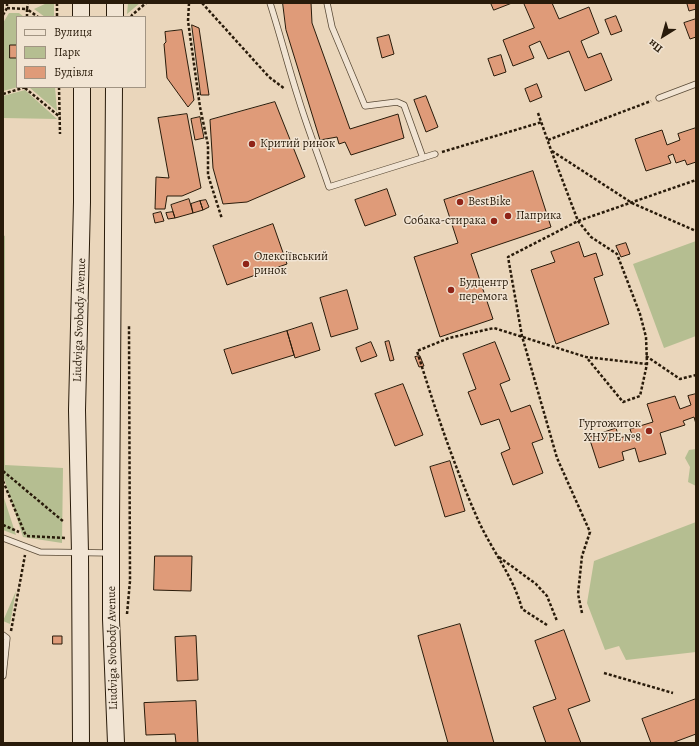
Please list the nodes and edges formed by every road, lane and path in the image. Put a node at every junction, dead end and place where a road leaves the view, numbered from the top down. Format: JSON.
{"nodes":[{"id":1,"x":7,"y":3,"type":"edge"},
{"id":2,"x":28,"y":3,"type":"edge"},
{"id":3,"x":57,"y":3,"type":"edge"},
{"id":4,"x":81,"y":3,"type":"edge"},
{"id":5,"x":115,"y":3,"type":"edge"},
{"id":6,"x":146,"y":3,"type":"edge"},
{"id":7,"x":189,"y":3,"type":"edge"},
{"id":8,"x":202,"y":3,"type":"edge"},
{"id":9,"x":270,"y":3,"type":"edge"},
{"id":10,"x":327,"y":3,"type":"edge"},
{"id":11,"x":7,"y":8,"type":"junction"},
{"id":12,"x":27,"y":9,"type":"junction"},
{"id":13,"x":3,"y":15,"type":"edge"},
{"id":14,"x":27,"y":16,"type":"edge"},
{"id":15,"x":37,"y":16,"type":"edge"},
{"id":16,"x":57,"y":16,"type":"edge"},
{"id":17,"x":81,"y":16,"type":"edge"},
{"id":18,"x":115,"y":16,"type":"edge"},
{"id":19,"x":132,"y":16,"type":"edge"},
{"id":20,"x":696,"y":84,"type":"edge"},
{"id":21,"x":23,"y":88,"type":"edge"},
{"id":22,"x":27,"y":88,"type":"edge"},
{"id":23,"x":59,"y":88,"type":"edge"},
{"id":24,"x":82,"y":88,"type":"edge"},
{"id":25,"x":114,"y":88,"type":"edge"},
{"id":26,"x":3,"y":94,"type":"edge"},
{"id":27,"x":659,"y":98,"type":"joint"},
{"id":28,"x":298,"y":99,"type":"junction"},
{"id":29,"x":538,"y":113,"type":"dead end"},
{"id":30,"x":60,"y":117,"type":"junction"},
{"id":31,"x":542,"y":122,"type":"junction"},
{"id":32,"x":60,"y":134,"type":"dead end"},
{"id":33,"x":548,"y":140,"type":"junction"},
{"id":34,"x":551,"y":150,"type":"junction"},
{"id":35,"x":436,"y":154,"type":"joint"},
{"id":36,"x":423,"y":158,"type":"junction"},
{"id":37,"x":696,"y":180,"type":"edge"},
{"id":38,"x":632,"y":203,"type":"junction"},
{"id":39,"x":222,"y":218,"type":"dead end"},
{"id":40,"x":578,"y":221,"type":"junction"},
{"id":41,"x":696,"y":231,"type":"edge"},
{"id":42,"x":129,"y":322,"type":"dead end"},
{"id":43,"x":522,"y":336,"type":"junction"},
{"id":44,"x":646,"y":356,"type":"junction"},
{"id":45,"x":586,"y":357,"type":"junction"},
{"id":46,"x":646,"y":364,"type":"junction"},
{"id":47,"x":696,"y":375,"type":"edge"},
{"id":48,"x":3,"y":471,"type":"edge"},
{"id":49,"x":3,"y":481,"type":"edge"},
{"id":50,"x":65,"y":523,"type":"dead end"},
{"id":51,"x":3,"y":538,"type":"edge"},
{"id":52,"x":27,"y":547,"type":"junction"},
{"id":53,"x":80,"y":553,"type":"junction"},
{"id":54,"x":111,"y":553,"type":"junction"},
{"id":55,"x":497,"y":556,"type":"junction"},
{"id":56,"x":582,"y":613,"type":"dead end"},
{"id":57,"x":127,"y":619,"type":"dead end"},
{"id":58,"x":557,"y":621,"type":"dead end"},
{"id":59,"x":547,"y":625,"type":"dead end"},
{"id":60,"x":11,"y":632,"type":"dead end"},
{"id":61,"x":3,"y":635,"type":"edge"},
{"id":62,"x":604,"y":674,"type":"dead end"},
{"id":63,"x":3,"y":676,"type":"edge"},
{"id":64,"x":673,"y":693,"type":"dead end"},
{"id":65,"x":80,"y":743,"type":"edge"},
{"id":66,"x":116,"y":743,"type":"edge"}],
"edges":[{"from":1,"to":11,"type":"path"},
{"from":2,"to":12,"type":"path"},
{"from":3,"to":16,"type":"path"},
{"from":4,"to":17,"type":"main road"},
{"from":5,"to":18,"type":"main road"},
{"from":6,"to":19,"type":"path"},
{"from":7,"to":39,"type":"path"},
{"from":8,"to":28,"type":"path"},
{"from":9,"to":28,"type":"lane"},
{"from":10,"to":36,"type":"lane"},
{"from":11,"to":12,"type":"path"},
{"from":11,"to":13,"type":"path"},
{"from":12,"to":14,"type":"path"},
{"from":12,"to":15,"type":"path"},
{"from":20,"to":27,"type":"lane"},
{"from":21,"to":26,"type":"path"},
{"from":22,"to":30,"type":"path"},
{"from":23,"to":30,"type":"path"},
{"from":24,"to":53,"type":"main road","name":"Liudviga Svobody Avenue"},
{"from":25,"to":54,"type":"main road","name":"Liudviga Svobody Avenue"},
{"from":27,"to":33,"type":"path"},
{"from":28,"to":36,"type":"lane"},
{"from":29,"to":31,"type":"path"},
{"from":30,"to":32,"type":"path"},
{"from":31,"to":33,"type":"path"},
{"from":31,"to":35,"type":"path"},
{"from":33,"to":34,"type":"path"},
{"from":34,"to":38,"type":"path"},
{"from":34,"to":40,"type":"path"},
{"from":35,"to":36,"type":"lane"},
{"from":37,"to":38,"type":"path"},
{"from":38,"to":40,"type":"path"},
{"from":38,"to":41,"type":"path"},
{"from":40,"to":43,"type":"path"},
{"from":40,"to":44,"type":"path"},
{"from":42,"to":57,"type":"path"},
{"from":43,"to":45,"type":"path"},
{"from":43,"to":55,"type":"path"},
{"from":43,"to":56,"type":"path"},
{"from":44,"to":46,"type":"path"},
{"from":44,"to":47,"type":"path"},
{"from":45,"to":46,"type":"path"},
{"from":45,"to":46,"type":"path"},
{"from":48,"to":50,"type":"path"},
{"from":49,"to":52,"type":"path"},
{"from":51,"to":52,"type":"lane"},
{"from":52,"to":53,"type":"lane"},
{"from":52,"to":60,"type":"path"},
{"from":53,"to":54,"type":"lane"},
{"from":53,"to":65,"type":"main road","name":"Liudviga Svobody Avenue"},
{"from":54,"to":66,"type":"main road","name":"Liudviga Svobody Avenue"},
{"from":55,"to":58,"type":"path"},
{"from":55,"to":59,"type":"path"},
{"from":61,"to":63,"type":"lane"},
{"from":62,"to":64,"type":"path"}]}
